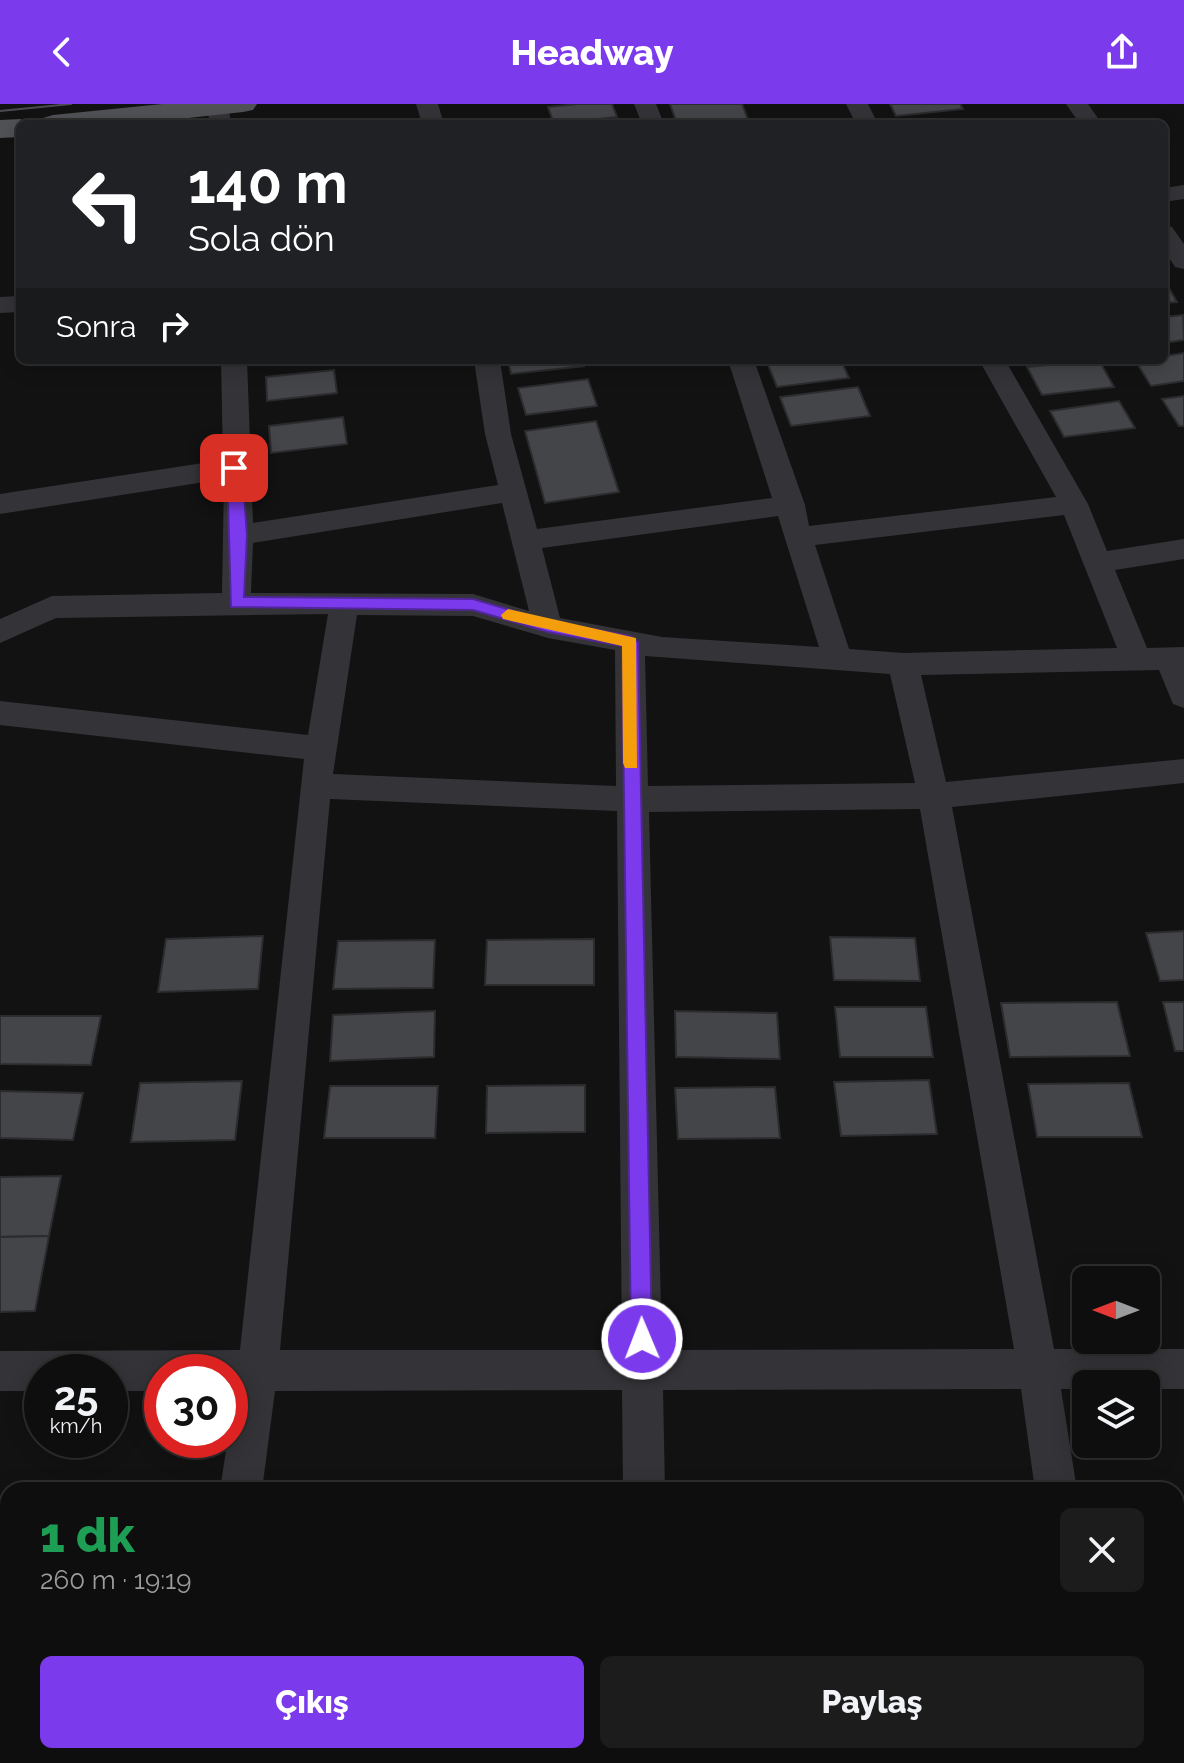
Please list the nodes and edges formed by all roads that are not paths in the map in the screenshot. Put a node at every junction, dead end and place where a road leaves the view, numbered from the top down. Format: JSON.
{"nodes":[{"id":1,"x":227,"y":111,"type":"edge"},
{"id":2,"x":107,"y":120,"type":"edge"},
{"id":3,"x":1168,"y":238,"type":"edge"},
{"id":4,"x":1184,"y":262,"type":"edge"},
{"id":5,"x":234,"y":364,"type":"edge"},
{"id":6,"x":488,"y":364,"type":"edge"},
{"id":7,"x":742,"y":364,"type":"edge"},
{"id":8,"x":994,"y":364,"type":"edge"},
{"id":9,"x":234,"y":468,"type":"junction"},
{"id":10,"x":513,"y":492,"type":"junction"},
{"id":11,"x":0,"y":504,"type":"edge"},
{"id":12,"x":1074,"y":504,"type":"junction"},
{"id":13,"x":791,"y":505,"type":"junction"},
{"id":14,"x":239,"y":535,"type":"junction"},
{"id":15,"x":801,"y":537,"type":"junction"},
{"id":16,"x":525,"y":540,"type":"junction"},
{"id":17,"x":1184,"y":549,"type":"edge"},
{"id":18,"x":1098,"y":563,"type":"junction"},
{"id":19,"x":236,"y":603,"type":"junction"},
{"id":20,"x":344,"y":604,"type":"junction"},
{"id":21,"x":548,"y":627,"type":"junction"},
{"id":22,"x":0,"y":632,"type":"edge"},
{"id":23,"x":630,"y":642,"type":"junction"},
{"id":24,"x":1136,"y":658,"type":"junction"},
{"id":25,"x":1177,"y":658,"type":"edge"},
{"id":26,"x":838,"y":660,"type":"junction"},
{"id":27,"x":903,"y":664,"type":"junction"},
{"id":28,"x":1184,"y":696,"type":"edge"},
{"id":29,"x":0,"y":713,"type":"edge"},
{"id":30,"x":320,"y":749,"type":"junction"},
{"id":31,"x":1184,"y":771,"type":"edge"},
{"id":32,"x":315,"y":786,"type":"junction"},
{"id":33,"x":935,"y":796,"type":"junction"},
{"id":34,"x":632,"y":799,"type":"junction"},
{"id":35,"x":1038,"y":1369,"type":"junction"},
{"id":36,"x":1184,"y":1369,"type":"edge"},
{"id":37,"x":258,"y":1370,"type":"junction"},
{"id":38,"x":642,"y":1370,"type":"junction"},
{"id":39,"x":0,"y":1371,"type":"edge"},
{"id":40,"x":242,"y":1482,"type":"edge"},
{"id":41,"x":644,"y":1482,"type":"edge"},
{"id":42,"x":1055,"y":1482,"type":"edge"}],
"edges":[{"from":1,"to":2,"type":"main road"},
{"from":3,"to":4,"type":"street"},
{"from":5,"to":9,"type":"street"},
{"from":6,"to":10,"type":"street"},
{"from":7,"to":13,"type":"street"},
{"from":8,"to":12,"type":"street"},
{"from":9,"to":11,"type":"street"},
{"from":9,"to":14,"type":"street"},
{"from":10,"to":14,"type":"street"},
{"from":10,"to":16,"type":"street"},
{"from":12,"to":15,"type":"street"},
{"from":12,"to":18,"type":"street"},
{"from":13,"to":15,"type":"street"},
{"from":13,"to":16,"type":"street"},
{"from":14,"to":19,"type":"street"},
{"from":15,"to":26,"type":"street"},
{"from":16,"to":21,"type":"street"},
{"from":17,"to":18,"type":"street"},
{"from":18,"to":24,"type":"street"},
{"from":19,"to":20,"type":"street"},
{"from":19,"to":22,"type":"street"},
{"from":20,"to":21,"type":"street"},
{"from":20,"to":30,"type":"street"},
{"from":21,"to":23,"type":"street"},
{"from":23,"to":26,"type":"street"},
{"from":23,"to":34,"type":"street"},
{"from":24,"to":25,"type":"street"},
{"from":24,"to":27,"type":"street"},
{"from":25,"to":28,"type":"street"},
{"from":26,"to":27,"type":"street"},
{"from":27,"to":33,"type":"street"},
{"from":29,"to":30,"type":"street"},
{"from":30,"to":32,"type":"street"},
{"from":31,"to":33,"type":"street"},
{"from":32,"to":34,"type":"street"},
{"from":32,"to":37,"type":"street"},
{"from":33,"to":34,"type":"street"},
{"from":33,"to":35,"type":"street"},
{"from":34,"to":38,"type":"street"},
{"from":35,"to":36,"type":"street"},
{"from":35,"to":38,"type":"street"},
{"from":35,"to":42,"type":"street"},
{"from":37,"to":38,"type":"street"},
{"from":37,"to":39,"type":"street"},
{"from":37,"to":40,"type":"street"},
{"from":38,"to":41,"type":"street"}]}
